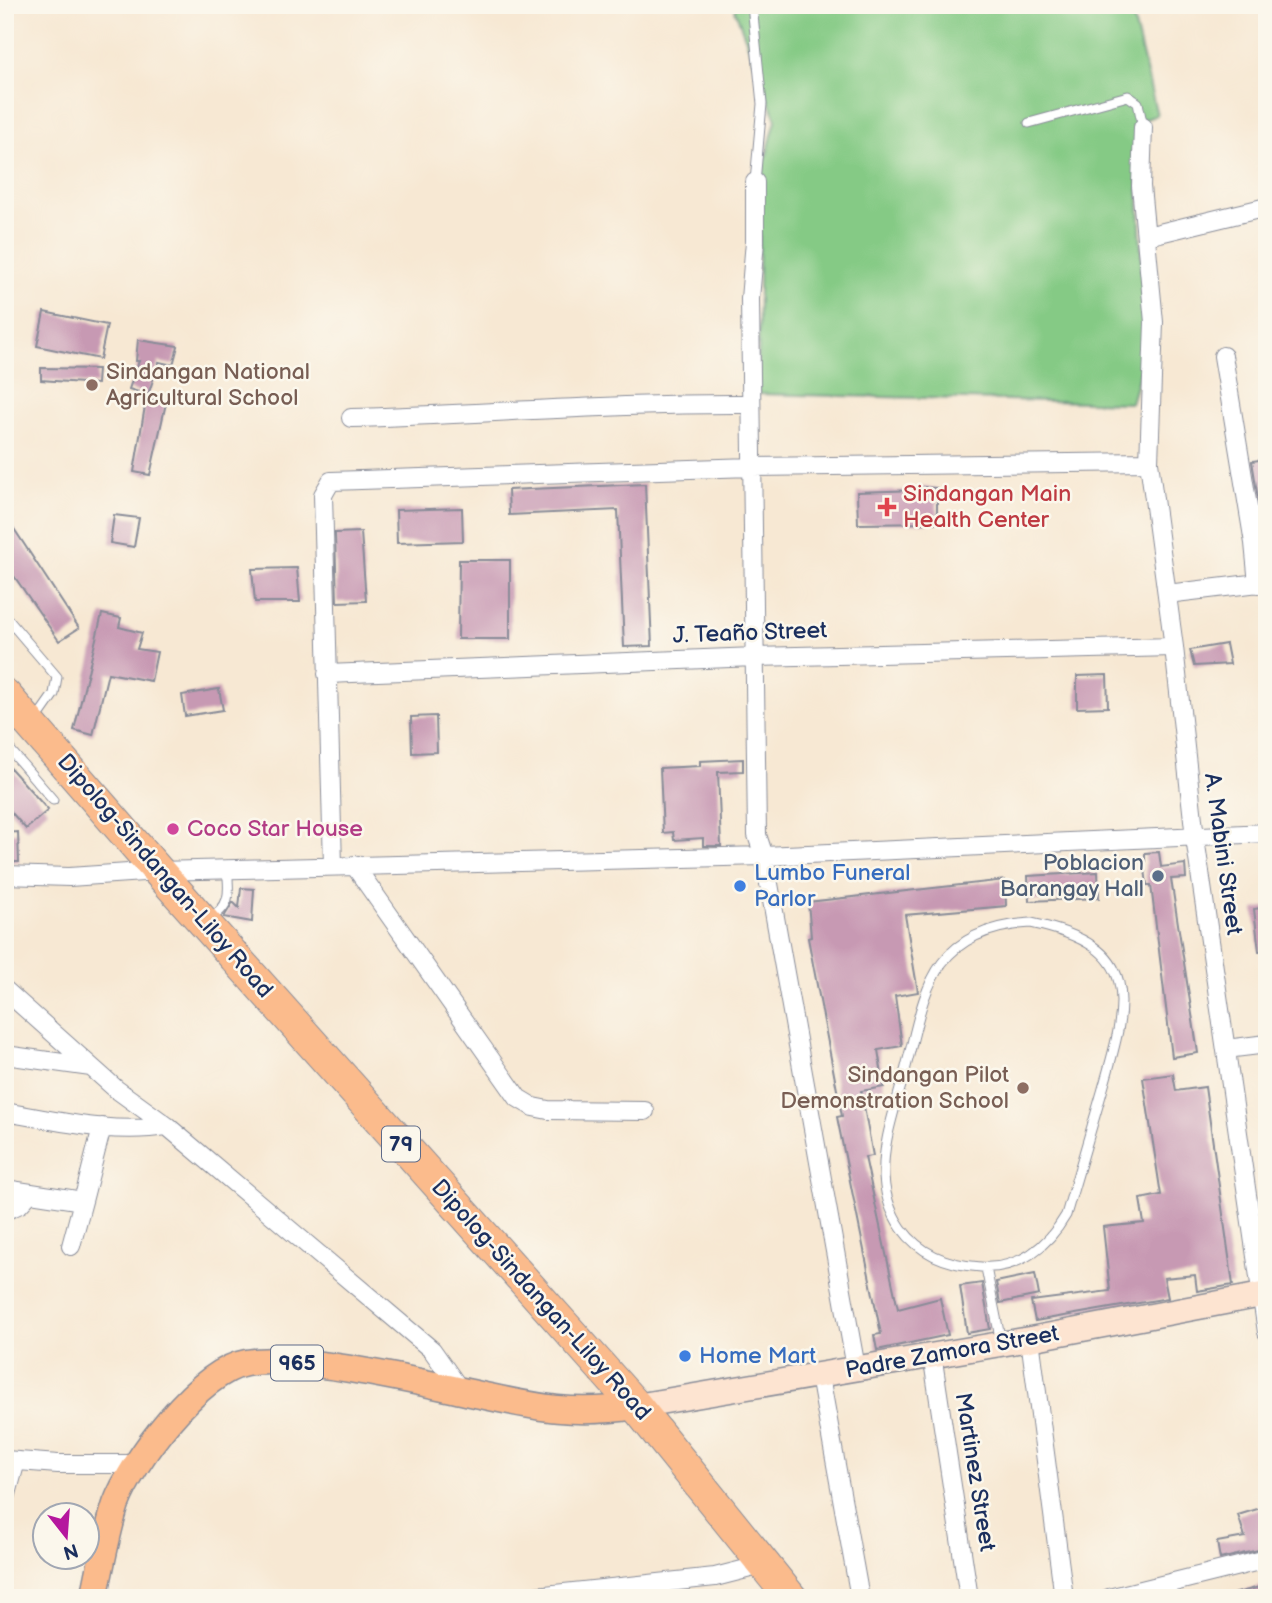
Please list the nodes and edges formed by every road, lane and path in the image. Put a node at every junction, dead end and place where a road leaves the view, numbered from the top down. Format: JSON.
{"nodes":[{"id":1,"x":752,"y":5,"type":"edge"},
{"id":2,"x":1029,"y":123,"type":"dead end"},
{"id":3,"x":1143,"y":127,"type":"joint"},
{"id":4,"x":755,"y":182,"type":"joint"},
{"id":5,"x":1267,"y":207,"type":"edge"},
{"id":6,"x":1147,"y":236,"type":"junction"},
{"id":7,"x":1223,"y":356,"type":"dead end"},
{"id":8,"x":751,"y":404,"type":"junction"},
{"id":9,"x":351,"y":418,"type":"dead end"},
{"id":10,"x":1149,"y":462,"type":"junction"},
{"id":11,"x":751,"y":467,"type":"junction"},
{"id":12,"x":1262,"y":583,"type":"edge"},
{"id":13,"x":1167,"y":594,"type":"junction"},
{"id":14,"x":5,"y":616,"type":"edge"},
{"id":15,"x":1174,"y":647,"type":"junction"},
{"id":16,"x":755,"y":657,"type":"junction"},
{"id":17,"x":327,"y":674,"type":"junction"},
{"id":18,"x":5,"y":695,"type":"edge"},
{"id":19,"x":32,"y":724,"type":"junction"},
{"id":20,"x":5,"y":744,"type":"edge"},
{"id":21,"x":53,"y":800,"type":"dead end"},
{"id":22,"x":1267,"y":833,"type":"edge"},
{"id":23,"x":1195,"y":838,"type":"junction"},
{"id":24,"x":764,"y":856,"type":"junction"},
{"id":25,"x":354,"y":865,"type":"junction"},
{"id":26,"x":333,"y":866,"type":"junction"},
{"id":27,"x":227,"y":869,"type":"junction"},
{"id":28,"x":158,"y":871,"type":"junction"},
{"id":29,"x":5,"y":875,"type":"edge"},
{"id":30,"x":202,"y":921,"type":"junction"},
{"id":31,"x":5,"y":990,"type":"edge"},
{"id":32,"x":1267,"y":1044,"type":"edge"},
{"id":33,"x":1226,"y":1049,"type":"junction"},
{"id":34,"x":5,"y":1055,"type":"edge"},
{"id":35,"x":91,"y":1067,"type":"junction"},
{"id":36,"x":645,"y":1111,"type":"dead end"},
{"id":37,"x":5,"y":1112,"type":"edge"},
{"id":38,"x":167,"y":1126,"type":"junction"},
{"id":39,"x":102,"y":1128,"type":"junction"},
{"id":40,"x":5,"y":1189,"type":"edge"},
{"id":41,"x":30,"y":1193,"type":"junction"},
{"id":42,"x":83,"y":1201,"type":"junction"},
{"id":43,"x":5,"y":1211,"type":"edge"},
{"id":44,"x":71,"y":1247,"type":"dead end"},
{"id":45,"x":986,"y":1268,"type":"junction"},
{"id":46,"x":1264,"y":1295,"type":"edge"},
{"id":47,"x":1267,"y":1332,"type":"edge"},
{"id":48,"x":1030,"y":1339,"type":"junction"},
{"id":49,"x":1001,"y":1344,"type":"junction"},
{"id":50,"x":932,"y":1354,"type":"junction"},
{"id":51,"x":856,"y":1368,"type":"junction"},
{"id":52,"x":820,"y":1376,"type":"junction"},
{"id":53,"x":461,"y":1391,"type":"junction"},
{"id":54,"x":636,"y":1406,"type":"junction"},
{"id":55,"x":11,"y":1460,"type":"edge"},
{"id":56,"x":137,"y":1464,"type":"junction"},
{"id":57,"x":5,"y":1501,"type":"edge"},
{"id":58,"x":1267,"y":1559,"type":"edge"},
{"id":59,"x":765,"y":1564,"type":"junction"},
{"id":60,"x":94,"y":1598,"type":"edge"},
{"id":61,"x":517,"y":1598,"type":"edge"},
{"id":62,"x":791,"y":1598,"type":"edge"},
{"id":63,"x":860,"y":1598,"type":"edge"},
{"id":64,"x":969,"y":1598,"type":"edge"},
{"id":65,"x":1064,"y":1598,"type":"edge"},
{"id":66,"x":1109,"y":1598,"type":"edge"}],
"edges":[{"from":1,"to":4,"type":"lane"},
{"from":2,"to":3,"type":"lane"},
{"from":3,"to":6,"type":"street","name":"A. Mabini Street"},
{"from":4,"to":8,"type":"street"},
{"from":5,"to":6,"type":"street"},
{"from":6,"to":10,"type":"street","name":"A. Mabini Street"},
{"from":7,"to":12,"type":"street"},
{"from":8,"to":9,"type":"street"},
{"from":8,"to":11,"type":"street"},
{"from":10,"to":11,"type":"street"},
{"from":10,"to":13,"type":"street","name":"A. Mabini Street"},
{"from":11,"to":16,"type":"street"},
{"from":11,"to":17,"type":"street"},
{"from":12,"to":13,"type":"street"},
{"from":13,"to":15,"type":"street","name":"A. Mabini Street"},
{"from":14,"to":19,"type":"lane"},
{"from":15,"to":16,"type":"street","name":"J. Teaño Street"},
{"from":15,"to":23,"type":"street","name":"A. Mabini Street"},
{"from":16,"to":17,"type":"street","name":"J. Teaño Street"},
{"from":16,"to":24,"type":"street"},
{"from":17,"to":26,"type":"street"},
{"from":18,"to":19,"type":"highway","name":"Dipolog-Sindangan-Liloy Road","number":"79"},
{"from":19,"to":28,"type":"highway","name":"Dipolog-Sindangan-Liloy Road","number":"79"},
{"from":20,"to":21,"type":"lane"},
{"from":22,"to":23,"type":"street"},
{"from":23,"to":24,"type":"street"},
{"from":23,"to":33,"type":"street","name":"A. Mabini Street"},
{"from":24,"to":25,"type":"street"},
{"from":24,"to":51,"type":"street"},
{"from":25,"to":26,"type":"street"},
{"from":25,"to":36,"type":"street"},
{"from":26,"to":27,"type":"street"},
{"from":27,"to":28,"type":"street"},
{"from":27,"to":30,"type":"lane"},
{"from":28,"to":29,"type":"street"},
{"from":28,"to":30,"type":"highway","name":"Dipolog-Sindangan-Liloy Road","number":"79"},
{"from":30,"to":54,"type":"highway","name":"Dipolog-Sindangan-Liloy Road","number":"79"},
{"from":31,"to":35,"type":"street"},
{"from":32,"to":33,"type":"street"},
{"from":33,"to":46,"type":"street","name":"A. Mabini Street"},
{"from":34,"to":35,"type":"street"},
{"from":35,"to":38,"type":"street"},
{"from":37,"to":39,"type":"street"},
{"from":38,"to":39,"type":"street"},
{"from":38,"to":53,"type":"street"},
{"from":39,"to":42,"type":"street"},
{"from":40,"to":41,"type":"street"},
{"from":41,"to":42,"type":"street"},
{"from":41,"to":43,"type":"street"},
{"from":42,"to":44,"type":"street"},
{"from":45,"to":45,"type":"lane"},
{"from":45,"to":49,"type":"lane"},
{"from":46,"to":47,"type":"street","name":"A. Mabini Street"},
{"from":46,"to":48,"type":"street","name":"Padre Zamora Street"},
{"from":48,"to":49,"type":"street","name":"Padre Zamora Street"},
{"from":48,"to":65,"type":"street"},
{"from":49,"to":50,"type":"street","name":"Padre Zamora Street"},
{"from":50,"to":51,"type":"street","name":"Padre Zamora Street"},
{"from":50,"to":64,"type":"street","name":"Martinez Street"},
{"from":51,"to":52,"type":"street","name":"Padre Zamora Street"},
{"from":52,"to":54,"type":"street","name":"Padre Zamora Street"},
{"from":52,"to":63,"type":"street"},
{"from":53,"to":54,"type":"main road","number":"965"},
{"from":53,"to":56,"type":"main road","number":"965"},
{"from":54,"to":59,"type":"highway","name":"Dipolog-Sindangan-Liloy Road","number":"79"},
{"from":55,"to":56,"type":"street"},
{"from":55,"to":57,"type":"street"},
{"from":56,"to":60,"type":"main road","number":"965"},
{"from":58,"to":66,"type":"street"},
{"from":59,"to":61,"type":"street"},
{"from":59,"to":62,"type":"highway","name":"Dipolog-Sindangan-Liloy Road","number":"79"}]}
